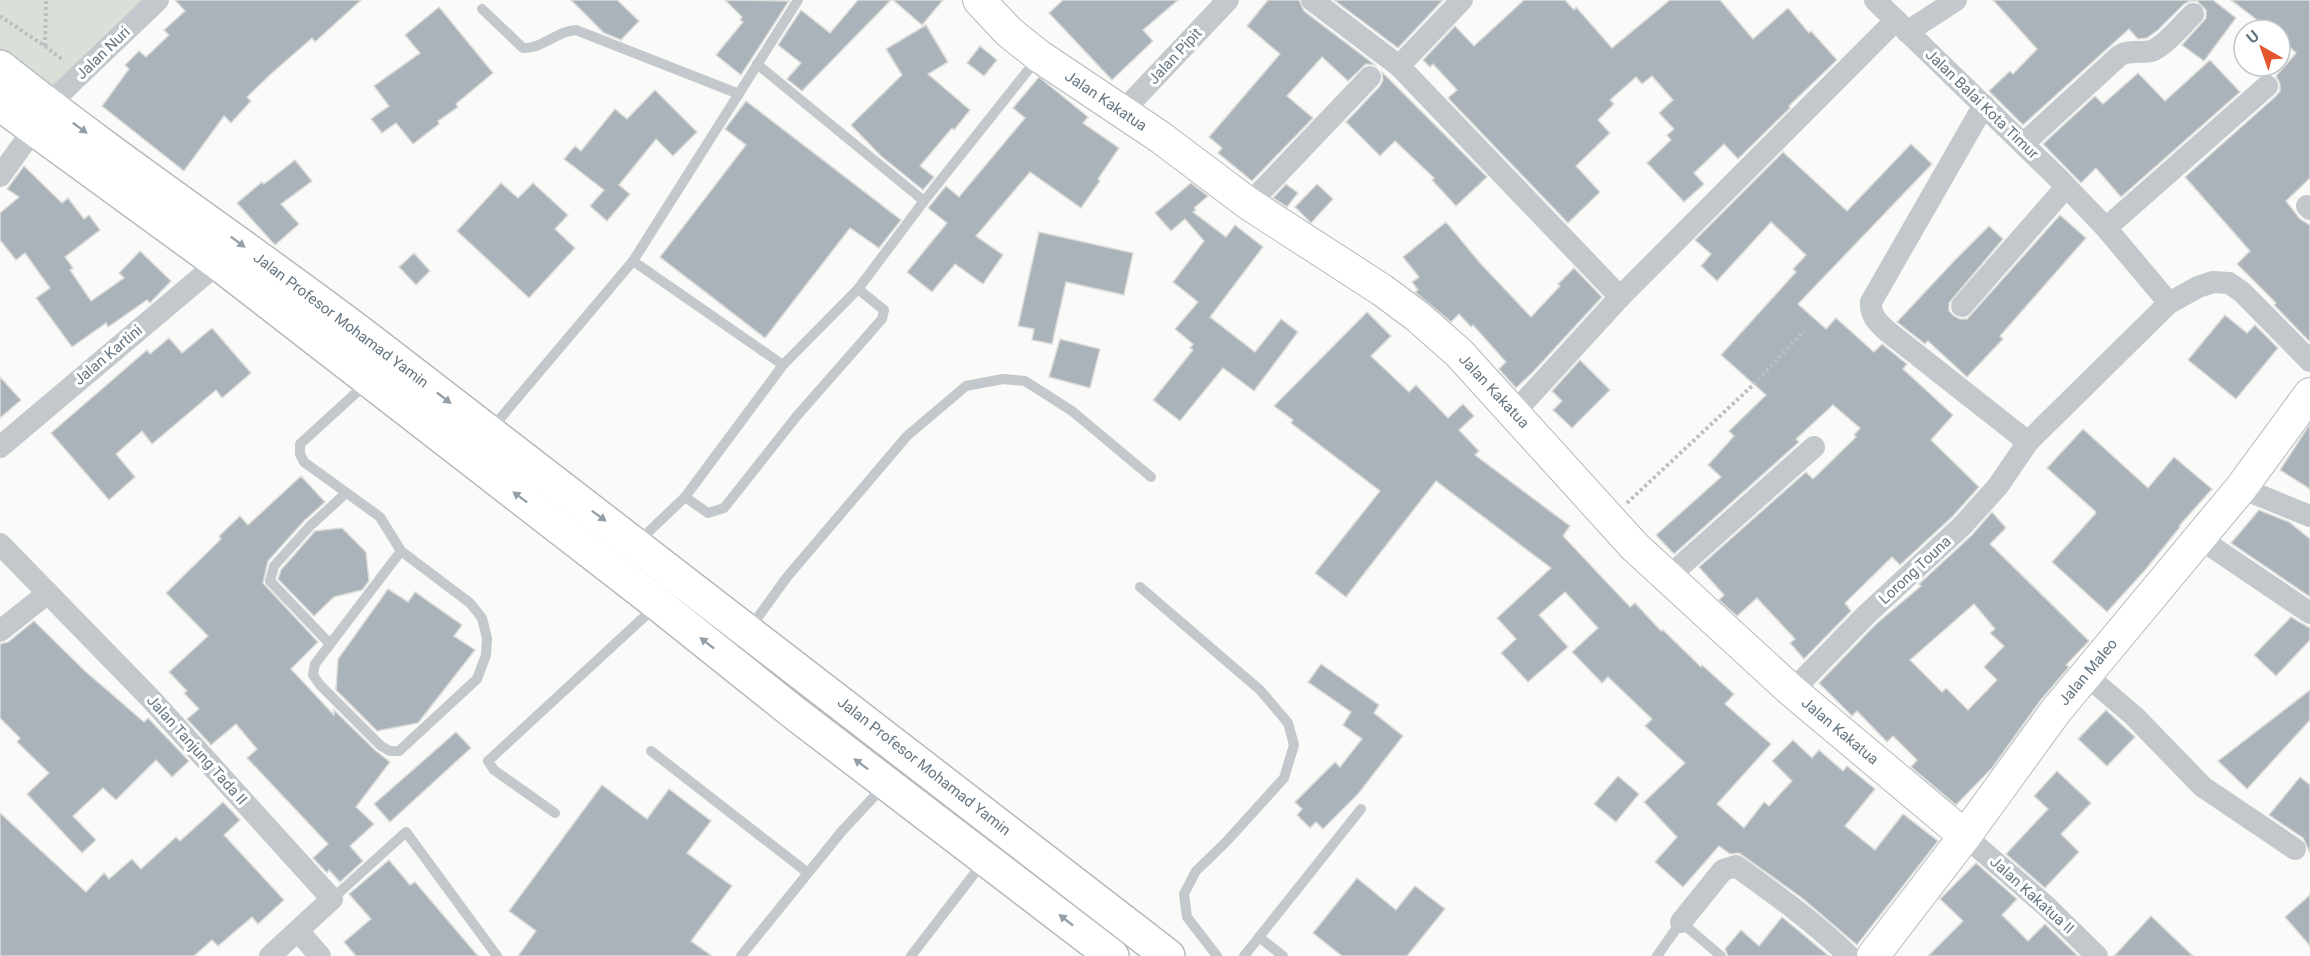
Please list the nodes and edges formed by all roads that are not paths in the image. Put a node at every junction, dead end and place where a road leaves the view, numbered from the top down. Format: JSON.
{"nodes":[{"id":1,"x":158,"y":0,"type":"edge"},
{"id":2,"x":798,"y":0,"type":"edge"},
{"id":3,"x":979,"y":0,"type":"edge"},
{"id":4,"x":1228,"y":0,"type":"edge"},
{"id":5,"x":1312,"y":0,"type":"edge"},
{"id":6,"x":1462,"y":0,"type":"edge"},
{"id":7,"x":1875,"y":0,"type":"edge"},
{"id":8,"x":1956,"y":0,"type":"edge"},
{"id":9,"x":482,"y":9,"type":"dead end"},
{"id":10,"x":2193,"y":14,"type":"dead end"},
{"id":11,"x":1901,"y":26,"type":"junction"},
{"id":12,"x":1039,"y":57,"type":"junction"},
{"id":13,"x":757,"y":64,"type":"junction"},
{"id":14,"x":1399,"y":66,"type":"junction"},
{"id":15,"x":0,"y":67,"type":"edge"},
{"id":16,"x":1370,"y":78,"type":"dead end"},
{"id":17,"x":2267,"y":86,"type":"dead end"},
{"id":18,"x":739,"y":94,"type":"junction"},
{"id":19,"x":0,"y":104,"type":"edge"},
{"id":20,"x":1984,"y":105,"type":"junction"},
{"id":21,"x":1122,"y":112,"type":"junction"},
{"id":22,"x":41,"y":117,"type":"junction"},
{"id":23,"x":2024,"y":144,"type":"junction"},
{"id":24,"x":0,"y":176,"type":"edge"},
{"id":25,"x":2066,"y":187,"type":"junction"},
{"id":26,"x":924,"y":201,"type":"junction"},
{"id":27,"x":1249,"y":204,"type":"junction"},
{"id":28,"x":2106,"y":228,"type":"junction"},
{"id":29,"x":633,"y":261,"type":"junction"},
{"id":30,"x":218,"y":262,"type":"junction"},
{"id":31,"x":858,"y":289,"type":"junction"},
{"id":32,"x":1620,"y":297,"type":"junction"},
{"id":33,"x":2169,"y":303,"type":"junction"},
{"id":34,"x":1962,"y":306,"type":"dead end"},
{"id":35,"x":2310,"y":361,"type":"edge"},
{"id":36,"x":783,"y":365,"type":"junction"},
{"id":37,"x":370,"y":380,"type":"junction"},
{"id":38,"x":2310,"y":394,"type":"edge"},
{"id":39,"x":1514,"y":414,"type":"junction"},
{"id":40,"x":488,"y":432,"type":"junction"},
{"id":41,"x":2028,"y":442,"type":"junction"},
{"id":42,"x":0,"y":447,"type":"edge"},
{"id":43,"x":1814,"y":447,"type":"dead end"},
{"id":44,"x":1151,"y":477,"type":"dead end"},
{"id":45,"x":2241,"y":488,"type":"junction"},
{"id":46,"x":345,"y":494,"type":"junction"},
{"id":47,"x":685,"y":497,"type":"junction"},
{"id":48,"x":2310,"y":516,"type":"edge"},
{"id":49,"x":2199,"y":538,"type":"junction"},
{"id":50,"x":0,"y":544,"type":"edge"},
{"id":51,"x":636,"y":544,"type":"junction"},
{"id":52,"x":401,"y":551,"type":"junction"},
{"id":53,"x":1667,"y":578,"type":"junction"},
{"id":54,"x":1140,"y":587,"type":"dead end"},
{"id":55,"x":669,"y":591,"type":"junction"},
{"id":56,"x":48,"y":593,"type":"junction"},
{"id":57,"x":2310,"y":613,"type":"edge"},
{"id":58,"x":748,"y":630,"type":"junction"},
{"id":59,"x":0,"y":631,"type":"edge"},
{"id":60,"x":330,"y":644,"type":"junction"},
{"id":61,"x":2086,"y":675,"type":"junction"},
{"id":62,"x":1792,"y":691,"type":"junction"},
{"id":63,"x":651,"y":751,"type":"dead end"},
{"id":64,"x":908,"y":753,"type":"junction"},
{"id":65,"x":886,"y":783,"type":"junction"},
{"id":66,"x":1361,"y":809,"type":"dead end"},
{"id":67,"x":555,"y":813,"type":"dead end"},
{"id":68,"x":1965,"y":836,"type":"junction"},
{"id":69,"x":2295,"y":849,"type":"dead end"},
{"id":70,"x":985,"y":860,"type":"junction"},
{"id":71,"x":808,"y":873,"type":"junction"},
{"id":72,"x":332,"y":899,"type":"junction"},
{"id":73,"x":1681,"y":922,"type":"junction"},
{"id":74,"x":298,"y":931,"type":"junction"},
{"id":75,"x":1259,"y":937,"type":"junction"},
{"id":76,"x":270,"y":956,"type":"edge"},
{"id":77,"x":320,"y":956,"type":"edge"},
{"id":78,"x":497,"y":956,"type":"edge"},
{"id":79,"x":741,"y":956,"type":"edge"},
{"id":80,"x":911,"y":956,"type":"edge"},
{"id":81,"x":1112,"y":956,"type":"edge"},
{"id":82,"x":1168,"y":956,"type":"edge"},
{"id":83,"x":1217,"y":956,"type":"edge"},
{"id":84,"x":1244,"y":956,"type":"edge"},
{"id":85,"x":1283,"y":956,"type":"edge"},
{"id":86,"x":1658,"y":956,"type":"edge"},
{"id":87,"x":1721,"y":956,"type":"edge"},
{"id":88,"x":1849,"y":956,"type":"edge"},
{"id":89,"x":1873,"y":956,"type":"edge"},
{"id":90,"x":2097,"y":956,"type":"edge"}],
"edges":[{"from":1,"to":22,"type":"street","name":"Jalan Nuri"},
{"from":2,"to":13,"type":"lane"},
{"from":3,"to":12,"type":"street","name":"Jalan Kakatua"},
{"from":4,"to":21,"type":"street","name":"Jalan Pipit"},
{"from":5,"to":14,"type":"street"},
{"from":6,"to":14,"type":"street"},
{"from":7,"to":11,"type":"street","name":"Jalan Balai Kota Timur"},
{"from":8,"to":11,"type":"street"},
{"from":9,"to":18,"type":"lane"},
{"from":10,"to":23,"type":"street"},
{"from":11,"to":20,"type":"street","name":"Jalan Balai Kota Timur"},
{"from":11,"to":32,"type":"street"},
{"from":12,"to":21,"type":"street","name":"Jalan Kakatua"},
{"from":12,"to":26,"type":"lane"},
{"from":13,"to":18,"type":"lane"},
{"from":13,"to":26,"type":"lane"},
{"from":14,"to":32,"type":"street"},
{"from":15,"to":22,"type":"main road","name":"Jalan Profesor Mohamad Yamin"},
{"from":16,"to":27,"type":"street"},
{"from":17,"to":28,"type":"street"},
{"from":18,"to":29,"type":"lane"},
{"from":19,"to":22,"type":"main road","name":"Jalan Profesor Mohamad Yamin"},
{"from":20,"to":23,"type":"street","name":"Jalan Balai Kota Timur"},
{"from":20,"to":41,"type":"street"},
{"from":21,"to":27,"type":"street","name":"Jalan Kakatua"},
{"from":22,"to":24,"type":"street","name":"Jalan Nuri"},
{"from":22,"to":30,"type":"main road","name":"Jalan Profesor Mohamad Yamin"},
{"from":22,"to":40,"type":"main road","name":"Jalan Profesor Mohamad Yamin","one_way":true},
{"from":23,"to":25,"type":"street","name":"Jalan Balai Kota Timur"},
{"from":25,"to":28,"type":"street","name":"Jalan Balai Kota Timur"},
{"from":25,"to":34,"type":"street"},
{"from":26,"to":31,"type":"lane"},
{"from":27,"to":39,"type":"street","name":"Jalan Kakatua"},
{"from":28,"to":33,"type":"street","name":"Jalan Balai Kota Timur"},
{"from":29,"to":36,"type":"lane"},
{"from":29,"to":40,"type":"lane"},
{"from":30,"to":37,"type":"main road","name":"Jalan Profesor Mohamad Yamin"},
{"from":30,"to":42,"type":"street","name":"Jalan Kartini"},
{"from":31,"to":36,"type":"lane"},
{"from":31,"to":47,"type":"lane"},
{"from":32,"to":39,"type":"street"},
{"from":33,"to":35,"type":"street","name":"Lorong Touna"},
{"from":33,"to":41,"type":"street","name":"Lorong Touna"},
{"from":36,"to":47,"type":"lane"},
{"from":37,"to":46,"type":"lane"},
{"from":55,"to":37,"type":"main road","name":"Jalan Profesor Mohamad Yamin","one_way":true},
{"from":38,"to":45,"type":"street","name":"Jalan Maleo"},
{"from":39,"to":53,"type":"street","name":"Jalan Kakatua"},
{"from":40,"to":51,"type":"main road","name":"Jalan Profesor Mohamad Yamin","one_way":true},
{"from":41,"to":62,"type":"street","name":"Lorong Touna"},
{"from":43,"to":53,"type":"street"},
{"from":44,"to":58,"type":"lane"},
{"from":45,"to":48,"type":"street"},
{"from":45,"to":49,"type":"street","name":"Jalan Maleo"},
{"from":46,"to":52,"type":"lane"},
{"from":46,"to":60,"type":"lane"},
{"from":47,"to":51,"type":"lane"},
{"from":49,"to":57,"type":"street"},
{"from":49,"to":61,"type":"street","name":"Jalan Maleo"},
{"from":50,"to":56,"type":"street","name":"Jalan Tanjung Tada II"},
{"from":51,"to":55,"type":"main road","name":"Jalan Profesor Mohamad Yamin"},
{"from":52,"to":60,"type":"lane"},
{"from":52,"to":60,"type":"lane"},
{"from":53,"to":62,"type":"street","name":"Jalan Kakatua"},
{"from":54,"to":83,"type":"lane"},
{"from":55,"to":58,"type":"main road","name":"Jalan Profesor Mohamad Yamin"},
{"from":65,"to":55,"type":"main road","name":"Jalan Profesor Mohamad Yamin","one_way":true},
{"from":55,"to":67,"type":"lane"},
{"from":56,"to":59,"type":"street"},
{"from":56,"to":72,"type":"street","name":"Jalan Tanjung Tada II"},
{"from":58,"to":64,"type":"main road","name":"Jalan Profesor Mohamad Yamin"},
{"from":61,"to":68,"type":"street","name":"Jalan Maleo"},
{"from":61,"to":69,"type":"street"},
{"from":62,"to":68,"type":"street","name":"Jalan Kakatua"},
{"from":63,"to":71,"type":"lane"},
{"from":64,"to":65,"type":"main road"},
{"from":64,"to":82,"type":"main road","name":"Jalan Profesor Mohamad Yamin"},
{"from":65,"to":70,"type":"main road","name":"Jalan Profesor Mohamad Yamin"},
{"from":65,"to":71,"type":"lane"},
{"from":66,"to":75,"type":"lane"},
{"from":68,"to":89,"type":"street","name":"Jalan Maleo"},
{"from":68,"to":90,"type":"street","name":"Jalan Kakatua II"},
{"from":70,"to":80,"type":"lane"},
{"from":81,"to":70,"type":"main road","name":"Jalan Profesor Mohamad Yamin","one_way":true},
{"from":71,"to":79,"type":"lane"},
{"from":72,"to":74,"type":"street"},
{"from":72,"to":78,"type":"lane"},
{"from":73,"to":86,"type":"lane"},
{"from":73,"to":87,"type":"lane"},
{"from":73,"to":88,"type":"street"},
{"from":74,"to":76,"type":"street"},
{"from":74,"to":77,"type":"street"},
{"from":75,"to":84,"type":"lane"},
{"from":75,"to":85,"type":"lane"}]}
